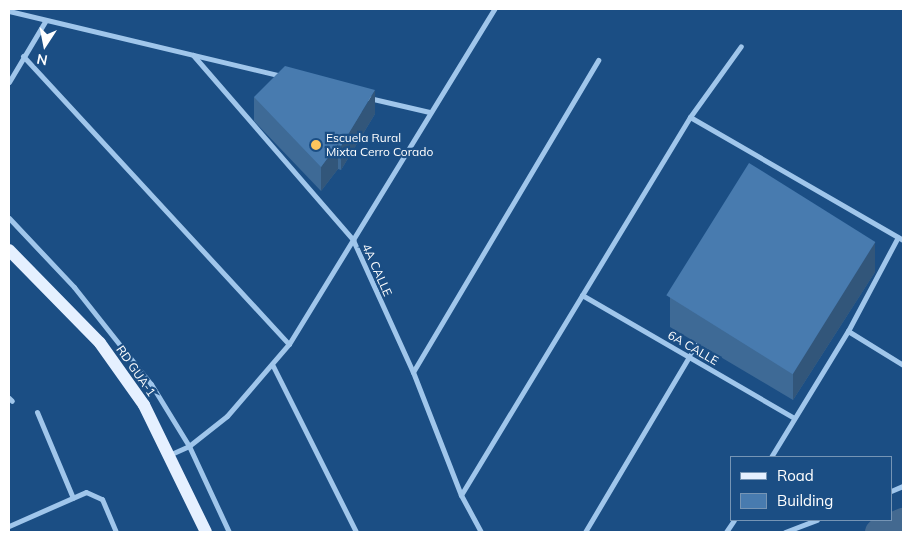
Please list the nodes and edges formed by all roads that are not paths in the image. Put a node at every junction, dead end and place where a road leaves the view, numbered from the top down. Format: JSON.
{"nodes":[{"id":1,"x":494,"y":9,"type":"edge"},
{"id":2,"x":9,"y":11,"type":"edge"},
{"id":3,"x":46,"y":20,"type":"junction"},
{"id":4,"x":741,"y":46,"type":"dead end"},
{"id":5,"x":193,"y":55,"type":"junction"},
{"id":6,"x":23,"y":56,"type":"junction"},
{"id":7,"x":598,"y":60,"type":"dead end"},
{"id":8,"x":288,"y":78,"type":"edge"},
{"id":9,"x":9,"y":82,"type":"edge"},
{"id":10,"x":363,"y":96,"type":"edge"},
{"id":11,"x":430,"y":112,"type":"junction"},
{"id":12,"x":690,"y":117,"type":"junction"},
{"id":13,"x":9,"y":218,"type":"edge"},
{"id":14,"x":901,"y":239,"type":"edge"},
{"id":15,"x":352,"y":240,"type":"junction"},
{"id":16,"x":9,"y":250,"type":"edge"},
{"id":17,"x":582,"y":295,"type":"junction"},
{"id":18,"x":707,"y":332,"type":"edge"},
{"id":19,"x":848,"y":332,"type":"junction"},
{"id":20,"x":289,"y":344,"type":"junction"},
{"id":21,"x":689,"y":357,"type":"junction"},
{"id":22,"x":903,"y":365,"type":"edge"},
{"id":23,"x":273,"y":366,"type":"junction"},
{"id":24,"x":413,"y":372,"type":"junction"},
{"id":25,"x":37,"y":412,"type":"dead end"},
{"id":26,"x":794,"y":418,"type":"junction"},
{"id":27,"x":189,"y":446,"type":"junction"},
{"id":28,"x":169,"y":455,"type":"junction"},
{"id":29,"x":772,"y":456,"type":"edge"},
{"id":30,"x":461,"y":495,"type":"junction"},
{"id":31,"x":73,"y":498,"type":"junction"},
{"id":32,"x":733,"y":521,"type":"edge"},
{"id":33,"x":814,"y":521,"type":"edge"},
{"id":34,"x":9,"y":526,"type":"edge"},
{"id":35,"x":116,"y":532,"type":"edge"},
{"id":36,"x":206,"y":532,"type":"edge"},
{"id":37,"x":229,"y":532,"type":"edge"},
{"id":38,"x":356,"y":532,"type":"edge"},
{"id":39,"x":481,"y":532,"type":"edge"},
{"id":40,"x":585,"y":532,"type":"edge"},
{"id":41,"x":726,"y":532,"type":"edge"},
{"id":42,"x":785,"y":532,"type":"edge"}],
"edges":[{"from":1,"to":11,"type":"street"},
{"from":2,"to":3,"type":"street"},
{"from":3,"to":5,"type":"street"},
{"from":3,"to":6,"type":"street"},
{"from":4,"to":12,"type":"street"},
{"from":5,"to":8,"type":"street"},
{"from":5,"to":15,"type":"street","name":"4A CALLE"},
{"from":6,"to":9,"type":"street"},
{"from":6,"to":20,"type":"street"},
{"from":7,"to":24,"type":"street"},
{"from":10,"to":11,"type":"street"},
{"from":11,"to":15,"type":"street"},
{"from":12,"to":14,"type":"street"},
{"from":12,"to":17,"type":"street"},
{"from":13,"to":27,"type":"street"},
{"from":14,"to":19,"type":"street"},
{"from":15,"to":20,"type":"street"},
{"from":15,"to":24,"type":"street","name":"4A CALLE"},
{"from":16,"to":28,"type":"main road","name":"RD GUA-1"},
{"from":17,"to":21,"type":"street","name":"6A CALLE"},
{"from":17,"to":30,"type":"street"},
{"from":18,"to":21,"type":"lane"},
{"from":19,"to":22,"type":"street"},
{"from":19,"to":26,"type":"street"},
{"from":20,"to":23,"type":"street"},
{"from":21,"to":26,"type":"street","name":"6A CALLE"},
{"from":21,"to":40,"type":"street"},
{"from":23,"to":27,"type":"street"},
{"from":23,"to":38,"type":"street"},
{"from":24,"to":30,"type":"street","name":"4A CALLE"},
{"from":25,"to":31,"type":"street"},
{"from":26,"to":29,"type":"street"},
{"from":27,"to":28,"type":"street"},
{"from":27,"to":37,"type":"street"},
{"from":28,"to":36,"type":"main road","name":"RD GUA-1"},
{"from":30,"to":39,"type":"street","name":"4A CALLE"},
{"from":31,"to":34,"type":"street"},
{"from":31,"to":35,"type":"street"},
{"from":32,"to":41,"type":"street"},
{"from":33,"to":42,"type":"street"}]}
